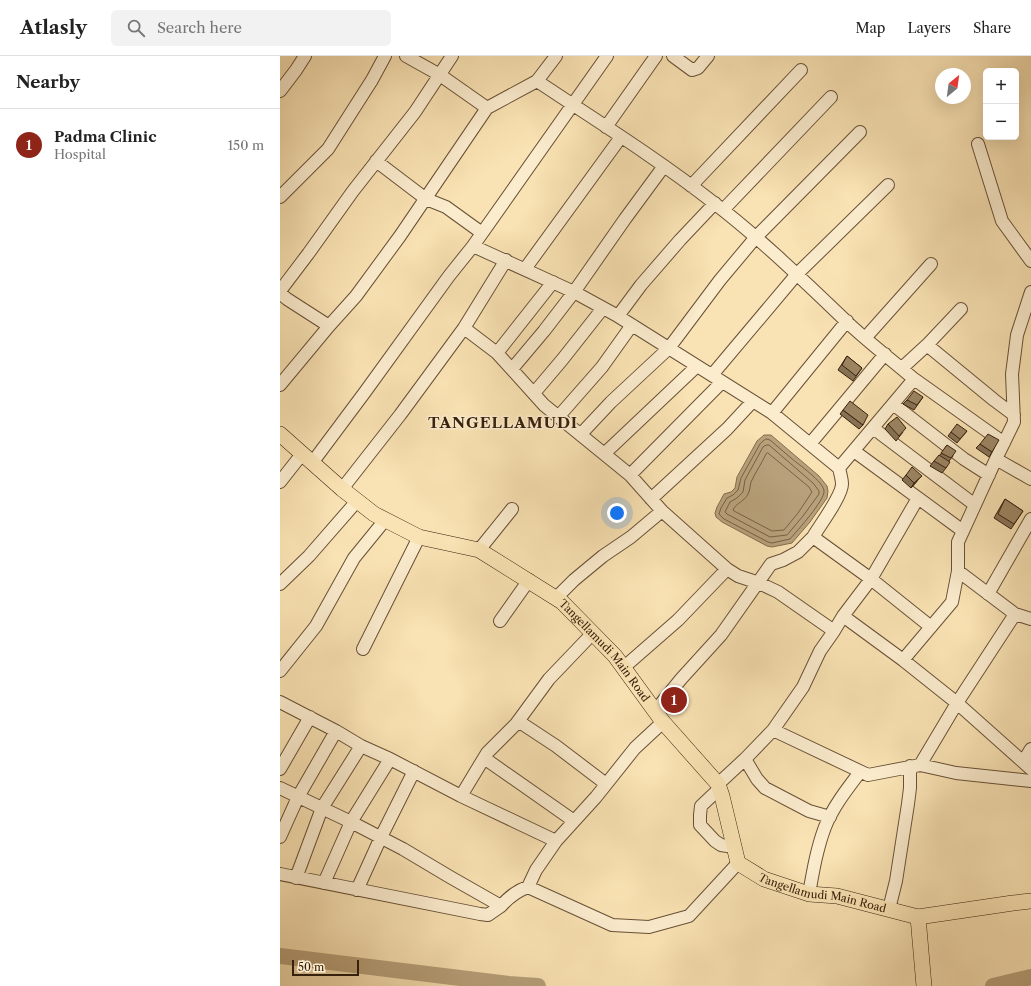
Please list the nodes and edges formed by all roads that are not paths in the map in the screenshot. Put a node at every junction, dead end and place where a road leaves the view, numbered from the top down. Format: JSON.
{"nodes":[{"id":1,"x":305,"y":56,"type":"edge"},
{"id":2,"x":385,"y":56,"type":"edge"},
{"id":3,"x":406,"y":56,"type":"edge"},
{"id":4,"x":452,"y":56,"type":"edge"},
{"id":5,"x":556,"y":56,"type":"edge"},
{"id":6,"x":607,"y":56,"type":"edge"},
{"id":7,"x":656,"y":56,"type":"edge"},
{"id":8,"x":674,"y":56,"type":"edge"},
{"id":9,"x":708,"y":56,"type":"edge"},
{"id":10,"x":801,"y":70,"type":"dead end"},
{"id":11,"x":440,"y":75,"type":"junction"},
{"id":12,"x":538,"y":81,"type":"junction"},
{"id":13,"x":280,"y":91,"type":"edge"},
{"id":14,"x":830,"y":97,"type":"dead end"},
{"id":15,"x":572,"y":104,"type":"junction"},
{"id":16,"x":486,"y":108,"type":"junction"},
{"id":17,"x":606,"y":127,"type":"junction"},
{"id":18,"x":860,"y":132,"type":"dead end"},
{"id":19,"x":621,"y":137,"type":"junction"},
{"id":20,"x":978,"y":144,"type":"dead end"},
{"id":21,"x":376,"y":161,"type":"junction"},
{"id":22,"x":664,"y":166,"type":"junction"},
{"id":23,"x":888,"y":185,"type":"dead end"},
{"id":24,"x":691,"y":186,"type":"junction"},
{"id":25,"x":280,"y":197,"type":"edge"},
{"id":26,"x":426,"y":199,"type":"junction"},
{"id":27,"x":719,"y":207,"type":"junction"},
{"id":28,"x":482,"y":233,"type":"junction"},
{"id":29,"x":756,"y":238,"type":"junction"},
{"id":30,"x":473,"y":246,"type":"junction"},
{"id":31,"x":506,"y":260,"type":"junction"},
{"id":32,"x":1031,"y":261,"type":"edge"},
{"id":33,"x":931,"y":264,"type":"dead end"},
{"id":34,"x":525,"y":269,"type":"junction"},
{"id":35,"x":797,"y":274,"type":"junction"},
{"id":36,"x":553,"y":282,"type":"junction"},
{"id":37,"x":574,"y":292,"type":"junction"},
{"id":38,"x":1031,"y":292,"type":"edge"},
{"id":39,"x":282,"y":297,"type":"edge"},
{"id":40,"x":603,"y":308,"type":"junction"},
{"id":41,"x":961,"y":309,"type":"dead end"},
{"id":42,"x":618,"y":316,"type":"junction"},
{"id":43,"x":847,"y":321,"type":"junction"},
{"id":44,"x":632,"y":325,"type":"junction"},
{"id":45,"x":330,"y":326,"type":"junction"},
{"id":46,"x":464,"y":328,"type":"junction"},
{"id":47,"x":866,"y":337,"type":"junction"},
{"id":48,"x":927,"y":345,"type":"junction"},
{"id":49,"x":669,"y":348,"type":"junction"},
{"id":50,"x":497,"y":353,"type":"junction"},
{"id":51,"x":885,"y":354,"type":"junction"},
{"id":52,"x":697,"y":366,"type":"junction"},
{"id":53,"x":902,"y":368,"type":"junction"},
{"id":54,"x":512,"y":369,"type":"junction"},
{"id":55,"x":717,"y":378,"type":"junction"},
{"id":56,"x":914,"y":378,"type":"junction"},
{"id":57,"x":280,"y":385,"type":"edge"},
{"id":58,"x":534,"y":393,"type":"junction"},
{"id":59,"x":753,"y":401,"type":"junction"},
{"id":60,"x":893,"y":404,"type":"junction"},
{"id":61,"x":772,"y":413,"type":"junction"},
{"id":62,"x":1014,"y":415,"type":"junction"},
{"id":63,"x":559,"y":416,"type":"junction"},
{"id":64,"x":873,"y":428,"type":"junction"},
{"id":65,"x":280,"y":434,"type":"edge"},
{"id":66,"x":581,"y":434,"type":"junction"},
{"id":67,"x":1004,"y":443,"type":"junction"},
{"id":68,"x":810,"y":444,"type":"junction"},
{"id":69,"x":854,"y":451,"type":"junction"},
{"id":70,"x":604,"y":454,"type":"junction"},
{"id":71,"x":307,"y":458,"type":"junction"},
{"id":72,"x":996,"y":459,"type":"junction"},
{"id":73,"x":839,"y":468,"type":"junction"},
{"id":74,"x":630,"y":475,"type":"junction"},
{"id":75,"x":989,"y":475,"type":"junction"},
{"id":76,"x":1031,"y":479,"type":"edge"},
{"id":77,"x":280,"y":482,"type":"edge"},
{"id":78,"x":342,"y":489,"type":"junction"},
{"id":79,"x":918,"y":498,"type":"junction"},
{"id":80,"x":651,"y":499,"type":"junction"},
{"id":81,"x":357,"y":500,"type":"junction"},
{"id":82,"x":975,"y":505,"type":"junction"},
{"id":83,"x":512,"y":509,"type":"dead end"},
{"id":84,"x":662,"y":511,"type":"junction"},
{"id":85,"x":1031,"y":519,"type":"edge"},
{"id":86,"x":385,"y":520,"type":"junction"},
{"id":87,"x":963,"y":531,"type":"junction"},
{"id":88,"x":813,"y":536,"type":"junction"},
{"id":89,"x":419,"y":537,"type":"junction"},
{"id":90,"x":479,"y":550,"type":"junction"},
{"id":91,"x":727,"y":569,"type":"junction"},
{"id":92,"x":958,"y":572,"type":"junction"},
{"id":93,"x":871,"y":579,"type":"junction"},
{"id":94,"x":529,"y":580,"type":"junction"},
{"id":95,"x":759,"y":583,"type":"junction"},
{"id":96,"x":280,"y":584,"type":"edge"},
{"id":97,"x":988,"y":594,"type":"junction"},
{"id":98,"x":556,"y":598,"type":"junction"},
{"id":99,"x":1015,"y":614,"type":"junction"},
{"id":100,"x":843,"y":616,"type":"junction"},
{"id":101,"x":1031,"y":619,"type":"edge"},
{"id":102,"x":500,"y":621,"type":"dead end"},
{"id":103,"x":931,"y":627,"type":"junction"},
{"id":104,"x":834,"y":630,"type":"junction"},
{"id":105,"x":592,"y":633,"type":"junction"},
{"id":106,"x":363,"y":649,"type":"dead end"},
{"id":107,"x":903,"y":660,"type":"junction"},
{"id":108,"x":623,"y":668,"type":"junction"},
{"id":109,"x":280,"y":671,"type":"edge"},
{"id":110,"x":957,"y":703,"type":"junction"},
{"id":111,"x":282,"y":707,"type":"edge"},
{"id":112,"x":310,"y":717,"type":"junction"},
{"id":113,"x":659,"y":717,"type":"junction"},
{"id":114,"x":518,"y":721,"type":"junction"},
{"id":115,"x":336,"y":730,"type":"junction"},
{"id":116,"x":773,"y":730,"type":"junction"},
{"id":117,"x":361,"y":746,"type":"junction"},
{"id":118,"x":1031,"y":749,"type":"edge"},
{"id":119,"x":484,"y":758,"type":"junction"},
{"id":120,"x":390,"y":759,"type":"junction"},
{"id":121,"x":745,"y":759,"type":"junction"},
{"id":122,"x":1027,"y":765,"type":"edge"},
{"id":123,"x":914,"y":766,"type":"junction"},
{"id":124,"x":280,"y":769,"type":"edge"},
{"id":125,"x":414,"y":771,"type":"junction"},
{"id":126,"x":860,"y":772,"type":"junction"},
{"id":127,"x":1031,"y":781,"type":"edge"},
{"id":128,"x":606,"y":784,"type":"junction"},
{"id":129,"x":719,"y":786,"type":"junction"},
{"id":130,"x":280,"y":788,"type":"edge"},
{"id":131,"x":461,"y":796,"type":"junction"},
{"id":132,"x":298,"y":797,"type":"junction"},
{"id":133,"x":322,"y":808,"type":"junction"},
{"id":134,"x":830,"y":817,"type":"junction"},
{"id":135,"x":574,"y":821,"type":"junction"},
{"id":136,"x":351,"y":822,"type":"junction"},
{"id":137,"x":280,"y":837,"type":"edge"},
{"id":138,"x":381,"y":837,"type":"junction"},
{"id":139,"x":556,"y":841,"type":"junction"},
{"id":140,"x":734,"y":847,"type":"junction"},
{"id":141,"x":738,"y":863,"type":"junction"},
{"id":142,"x":280,"y":874,"type":"edge"},
{"id":143,"x":296,"y":878,"type":"junction"},
{"id":144,"x":324,"y":883,"type":"junction"},
{"id":145,"x":528,"y":888,"type":"junction"},
{"id":146,"x":357,"y":890,"type":"junction"},
{"id":147,"x":809,"y":894,"type":"junction"},
{"id":148,"x":1031,"y":901,"type":"edge"},
{"id":149,"x":501,"y":906,"type":"junction"},
{"id":150,"x":889,"y":909,"type":"junction"},
{"id":151,"x":919,"y":923,"type":"junction"},
{"id":152,"x":924,"y":986,"type":"edge"}],
"edges":[{"from":1,"to":13,"type":"street"},
{"from":2,"to":25,"type":"street"},
{"from":3,"to":11,"type":"street"},
{"from":4,"to":11,"type":"street"},
{"from":5,"to":12,"type":"street"},
{"from":6,"to":15,"type":"street"},
{"from":7,"to":17,"type":"street"},
{"from":8,"to":9,"type":"street"},
{"from":10,"to":24,"type":"street"},
{"from":11,"to":16,"type":"street"},
{"from":11,"to":21,"type":"street"},
{"from":12,"to":15,"type":"street"},
{"from":12,"to":16,"type":"street"},
{"from":14,"to":27,"type":"street"},
{"from":15,"to":17,"type":"street"},
{"from":15,"to":28,"type":"street"},
{"from":16,"to":26,"type":"street"},
{"from":17,"to":19,"type":"street"},
{"from":18,"to":29,"type":"street"},
{"from":19,"to":22,"type":"street"},
{"from":19,"to":34,"type":"street"},
{"from":20,"to":32,"type":"street"},
{"from":21,"to":26,"type":"street"},
{"from":21,"to":39,"type":"street"},
{"from":22,"to":24,"type":"street"},
{"from":22,"to":37,"type":"street"},
{"from":23,"to":35,"type":"street"},
{"from":24,"to":27,"type":"street"},
{"from":26,"to":28,"type":"street"},
{"from":26,"to":45,"type":"street"},
{"from":27,"to":29,"type":"street"},
{"from":27,"to":42,"type":"street"},
{"from":28,"to":30,"type":"street"},
{"from":29,"to":35,"type":"street"},
{"from":29,"to":49,"type":"street"},
{"from":30,"to":31,"type":"street"},
{"from":30,"to":71,"type":"street"},
{"from":31,"to":34,"type":"street"},
{"from":31,"to":46,"type":"street"},
{"from":33,"to":47,"type":"street"},
{"from":34,"to":36,"type":"street"},
{"from":35,"to":43,"type":"street"},
{"from":35,"to":55,"type":"street"},
{"from":36,"to":37,"type":"street"},
{"from":36,"to":50,"type":"street"},
{"from":37,"to":40,"type":"street"},
{"from":37,"to":54,"type":"street"},
{"from":38,"to":62,"type":"street"},
{"from":39,"to":45,"type":"street"},
{"from":40,"to":42,"type":"street"},
{"from":40,"to":58,"type":"street"},
{"from":41,"to":48,"type":"street"},
{"from":42,"to":44,"type":"street"},
{"from":43,"to":47,"type":"street"},
{"from":43,"to":61,"type":"street"},
{"from":44,"to":49,"type":"street"},
{"from":44,"to":63,"type":"street"},
{"from":45,"to":57,"type":"street"},
{"from":46,"to":50,"type":"street"},
{"from":46,"to":78,"type":"street"},
{"from":47,"to":51,"type":"street"},
{"from":48,"to":53,"type":"street"},
{"from":48,"to":62,"type":"street"},
{"from":49,"to":52,"type":"street"},
{"from":49,"to":66,"type":"street"},
{"from":50,"to":54,"type":"street"},
{"from":51,"to":53,"type":"street"},
{"from":51,"to":68,"type":"street"},
{"from":52,"to":55,"type":"street"},
{"from":52,"to":70,"type":"street"},
{"from":53,"to":56,"type":"street"},
{"from":54,"to":58,"type":"street"},
{"from":55,"to":59,"type":"street"},
{"from":55,"to":74,"type":"street"},
{"from":56,"to":60,"type":"street"},
{"from":56,"to":67,"type":"street"},
{"from":58,"to":63,"type":"street"},
{"from":59,"to":61,"type":"street"},
{"from":59,"to":80,"type":"street"},
{"from":60,"to":64,"type":"street"},
{"from":60,"to":75,"type":"street"},
{"from":61,"to":68,"type":"street"},
{"from":62,"to":67,"type":"street"},
{"from":63,"to":66,"type":"street"},
{"from":64,"to":69,"type":"street"},
{"from":64,"to":82,"type":"street"},
{"from":65,"to":71,"type":"main road","name":"Tangellamudi Main Road"},
{"from":66,"to":70,"type":"street"},
{"from":67,"to":72,"type":"street"},
{"from":68,"to":73,"type":"street"},
{"from":69,"to":73,"type":"street"},
{"from":69,"to":79,"type":"street"},
{"from":70,"to":74,"type":"street"},
{"from":71,"to":77,"type":"street"},
{"from":71,"to":78,"type":"main road","name":"Tangellamudi Main Road"},
{"from":72,"to":75,"type":"street"},
{"from":72,"to":76,"type":"street"},
{"from":73,"to":88,"type":"street"},
{"from":74,"to":80,"type":"street"},
{"from":75,"to":82,"type":"street"},
{"from":78,"to":81,"type":"main road","name":"Tangellamudi Main Road"},
{"from":79,"to":87,"type":"street"},
{"from":79,"to":93,"type":"street"},
{"from":80,"to":84,"type":"street"},
{"from":81,"to":86,"type":"main road","name":"Tangellamudi Main Road"},
{"from":81,"to":96,"type":"street"},
{"from":82,"to":87,"type":"street"},
{"from":83,"to":90,"type":"street"},
{"from":84,"to":91,"type":"street"},
{"from":84,"to":98,"type":"street"},
{"from":85,"to":97,"type":"street"},
{"from":86,"to":89,"type":"main road","name":"Tangellamudi Main Road"},
{"from":86,"to":109,"type":"street"},
{"from":87,"to":92,"type":"street"},
{"from":88,"to":93,"type":"street"},
{"from":88,"to":95,"type":"street"},
{"from":89,"to":90,"type":"main road","name":"Tangellamudi Main Road"},
{"from":89,"to":106,"type":"street"},
{"from":90,"to":94,"type":"main road","name":"Tangellamudi Main Road"},
{"from":91,"to":95,"type":"street"},
{"from":91,"to":108,"type":"street"},
{"from":92,"to":97,"type":"street"},
{"from":92,"to":103,"type":"street"},
{"from":93,"to":100,"type":"street"},
{"from":93,"to":103,"type":"street"},
{"from":94,"to":98,"type":"main road","name":"Tangellamudi Main Road"},
{"from":94,"to":102,"type":"street"},
{"from":95,"to":104,"type":"street"},
{"from":95,"to":113,"type":"street"},
{"from":97,"to":99,"type":"street"},
{"from":98,"to":105,"type":"main road","name":"Tangellamudi Main Road"},
{"from":99,"to":101,"type":"street"},
{"from":99,"to":110,"type":"street"},
{"from":100,"to":104,"type":"street"},
{"from":100,"to":107,"type":"street"},
{"from":103,"to":107,"type":"street"},
{"from":104,"to":116,"type":"street"},
{"from":105,"to":108,"type":"main road","name":"Tangellamudi Main Road"},
{"from":105,"to":114,"type":"street"},
{"from":107,"to":110,"type":"street"},
{"from":108,"to":113,"type":"main road","name":"Tangellamudi Main Road"},
{"from":110,"to":122,"type":"street"},
{"from":110,"to":123,"type":"street"},
{"from":111,"to":112,"type":"street"},
{"from":112,"to":115,"type":"street"},
{"from":112,"to":124,"type":"street"},
{"from":113,"to":128,"type":"street"},
{"from":113,"to":129,"type":"main road","name":"Tangellamudi Main Road"},
{"from":114,"to":119,"type":"street"},
{"from":114,"to":128,"type":"street"},
{"from":115,"to":117,"type":"street"},
{"from":115,"to":132,"type":"street"},
{"from":116,"to":121,"type":"street"},
{"from":116,"to":126,"type":"street"},
{"from":117,"to":120,"type":"street"},
{"from":117,"to":133,"type":"street"},
{"from":118,"to":122,"type":"street"},
{"from":119,"to":131,"type":"street"},
{"from":119,"to":135,"type":"street"},
{"from":120,"to":125,"type":"street"},
{"from":120,"to":136,"type":"street"},
{"from":121,"to":129,"type":"street"},
{"from":121,"to":134,"type":"street"},
{"from":123,"to":126,"type":"street"},
{"from":123,"to":127,"type":"street"},
{"from":123,"to":150,"type":"street"},
{"from":125,"to":131,"type":"street"},
{"from":125,"to":138,"type":"street"},
{"from":126,"to":134,"type":"street"},
{"from":128,"to":135,"type":"street"},
{"from":129,"to":140,"type":"main road","name":"Tangellamudi Main Road"},
{"from":129,"to":140,"type":"street"},
{"from":130,"to":132,"type":"street"},
{"from":131,"to":139,"type":"street"},
{"from":132,"to":133,"type":"street"},
{"from":132,"to":137,"type":"street"},
{"from":133,"to":136,"type":"street"},
{"from":133,"to":143,"type":"street"},
{"from":134,"to":147,"type":"street"},
{"from":135,"to":139,"type":"street"},
{"from":136,"to":138,"type":"street"},
{"from":136,"to":144,"type":"street"},
{"from":138,"to":146,"type":"street"},
{"from":138,"to":149,"type":"street"},
{"from":139,"to":145,"type":"street"},
{"from":140,"to":141,"type":"main road","name":"Tangellamudi Main Road"},
{"from":141,"to":145,"type":"street"},
{"from":141,"to":147,"type":"main road","name":"Tangellamudi Main Road"},
{"from":142,"to":143,"type":"street"},
{"from":143,"to":144,"type":"street"},
{"from":144,"to":146,"type":"street"},
{"from":145,"to":149,"type":"street"},
{"from":146,"to":149,"type":"street"},
{"from":147,"to":150,"type":"main road","name":"Tangellamudi Main Road"},
{"from":148,"to":151,"type":"main road"},
{"from":150,"to":151,"type":"main road","name":"Tangellamudi Main Road"},
{"from":151,"to":152,"type":"main road"}]}
